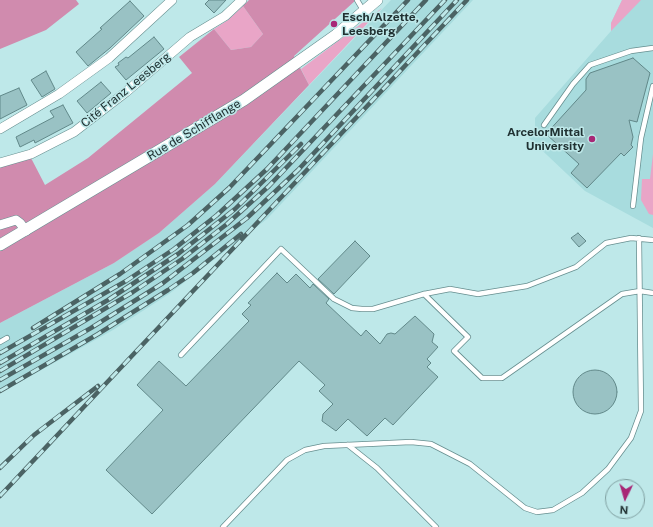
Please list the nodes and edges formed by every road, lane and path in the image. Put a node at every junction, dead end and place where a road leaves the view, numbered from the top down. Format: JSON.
{"nodes":[{"id":1,"x":172,"y":0,"type":"edge"},
{"id":2,"x":242,"y":0,"type":"edge"},
{"id":3,"x":357,"y":0,"type":"edge"},
{"id":4,"x":377,"y":0,"type":"edge"},
{"id":5,"x":364,"y":12,"type":"junction"},
{"id":6,"x":653,"y":48,"type":"edge"},
{"id":7,"x":653,"y":86,"type":"edge"},
{"id":8,"x":544,"y":125,"type":"dead end"},
{"id":9,"x":0,"y":129,"type":"edge"},
{"id":10,"x":0,"y":163,"type":"edge"},
{"id":11,"x":633,"y":206,"type":"dead end"},
{"id":12,"x":0,"y":225,"type":"edge"},
{"id":13,"x":26,"y":231,"type":"junction"},
{"id":14,"x":639,"y":238,"type":"junction"},
{"id":15,"x":653,"y":240,"type":"edge"},
{"id":16,"x":0,"y":245,"type":"edge"},
{"id":17,"x":640,"y":291,"type":"junction"},
{"id":18,"x":653,"y":293,"type":"edge"},
{"id":19,"x":424,"y":294,"type":"junction"},
{"id":20,"x":7,"y":338,"type":"dead end"},
{"id":21,"x":0,"y":342,"type":"edge"},
{"id":22,"x":181,"y":355,"type":"dead end"},
{"id":23,"x":348,"y":445,"type":"junction"},
{"id":24,"x":223,"y":527,"type":"edge"},
{"id":25,"x":436,"y":527,"type":"edge"}],
"edges":[{"from":1,"to":9,"type":"street"},
{"from":2,"to":10,"type":"street","name":"Cité Franz Leesberg"},
{"from":3,"to":5,"type":"lane"},
{"from":4,"to":5,"type":"street","name":"Rue de Schifflange"},
{"from":5,"to":13,"type":"street","name":"Rue de Schifflange"},
{"from":6,"to":8,"type":"lane"},
{"from":7,"to":11,"type":"lane"},
{"from":12,"to":13,"type":"street"},
{"from":13,"to":16,"type":"street","name":"Rue de Schifflange"},
{"from":14,"to":15,"type":"lane"},
{"from":14,"to":17,"type":"lane"},
{"from":14,"to":19,"type":"lane"},
{"from":17,"to":18,"type":"lane"},
{"from":17,"to":19,"type":"lane"},
{"from":17,"to":23,"type":"lane"},
{"from":19,"to":22,"type":"lane"},
{"from":20,"to":21,"type":"lane"},
{"from":23,"to":24,"type":"lane"},
{"from":23,"to":25,"type":"lane"}]}
